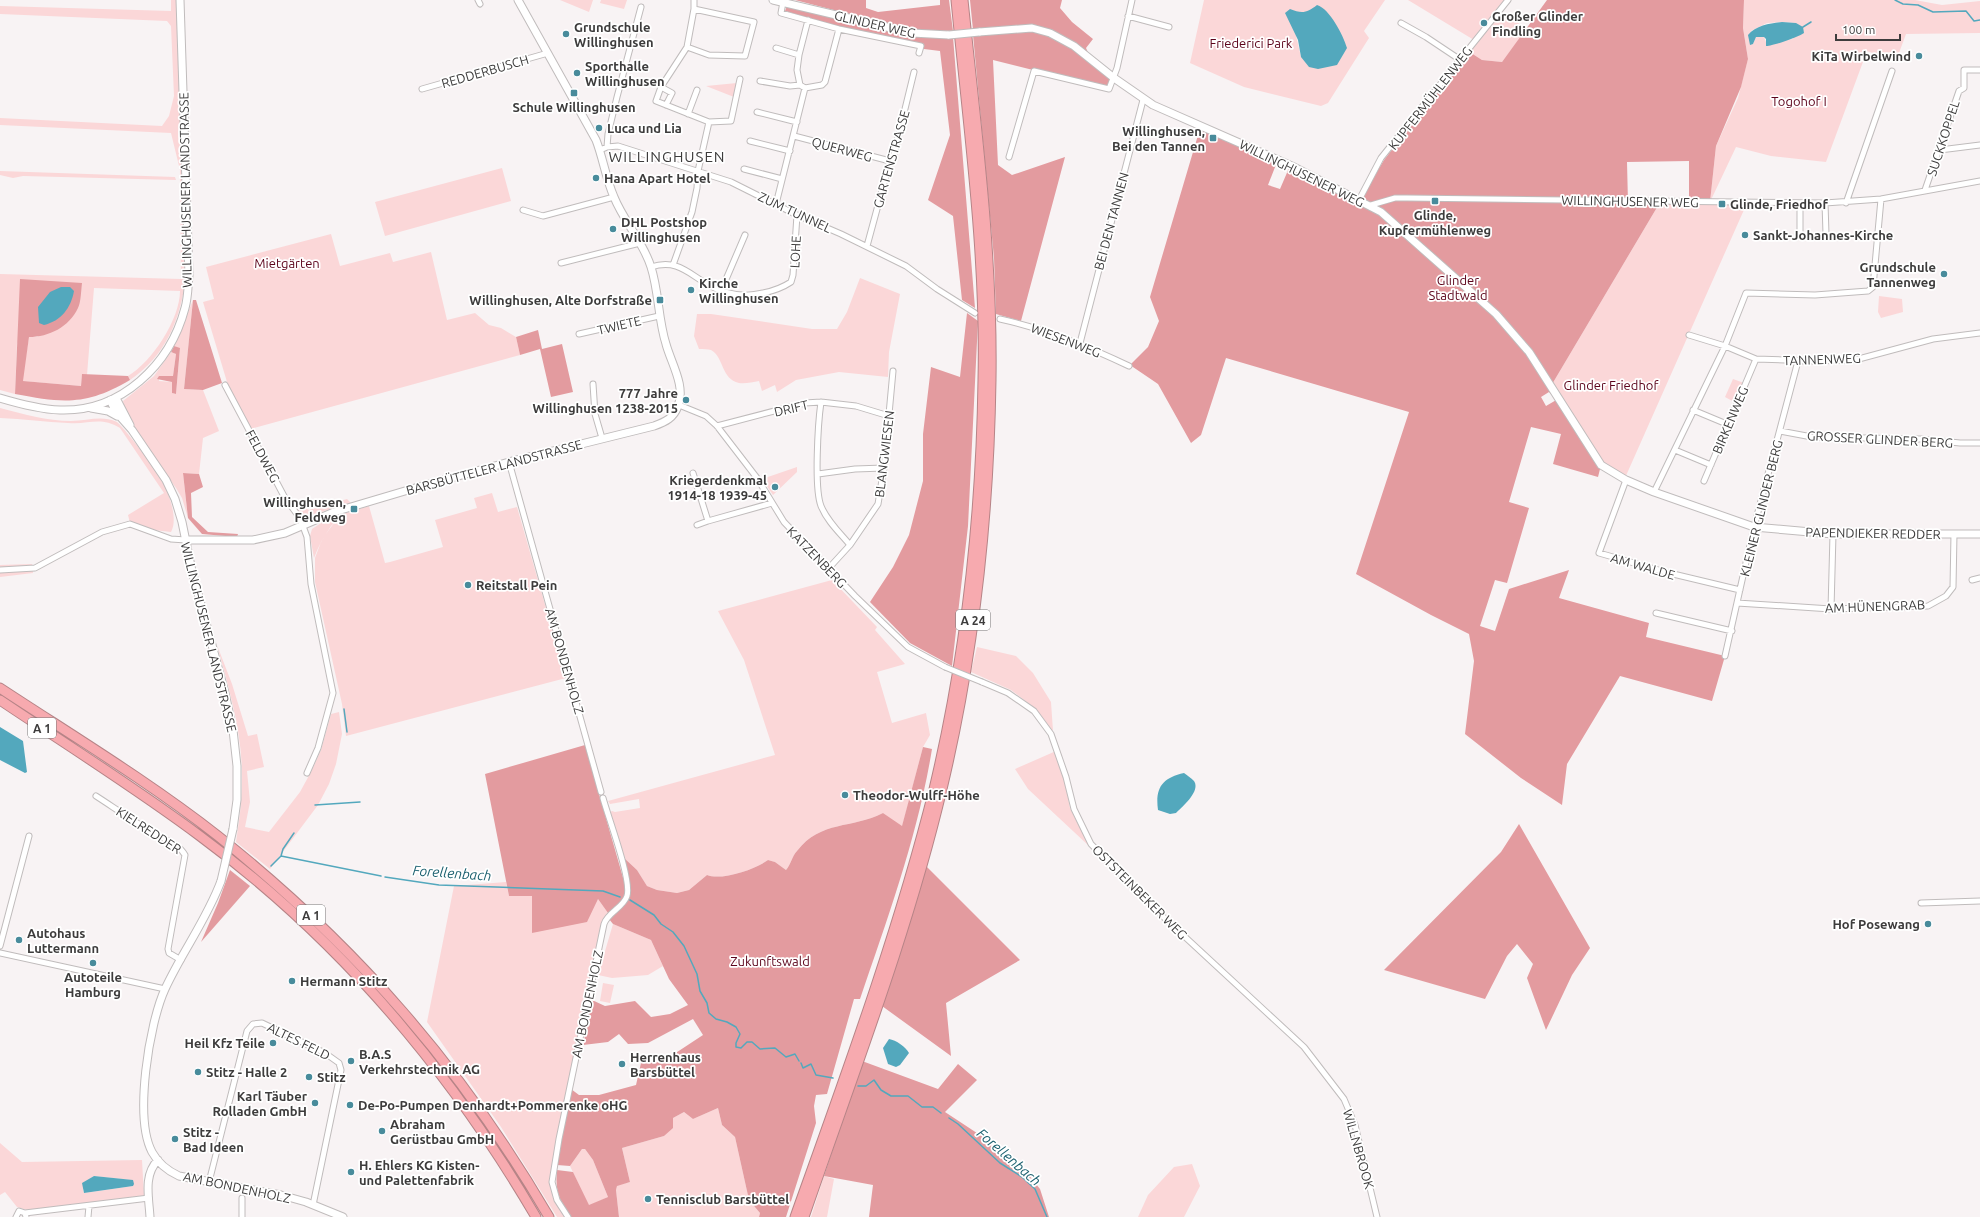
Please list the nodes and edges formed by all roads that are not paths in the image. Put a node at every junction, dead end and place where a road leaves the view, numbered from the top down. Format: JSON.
{"nodes":[{"id":1,"x":180,"y":0,"type":"edge"},
{"id":2,"x":518,"y":0,"type":"edge"},
{"id":3,"x":694,"y":0,"type":"edge"},
{"id":4,"x":956,"y":0,"type":"edge"},
{"id":5,"x":964,"y":0,"type":"edge"},
{"id":6,"x":1132,"y":0,"type":"edge"},
{"id":7,"x":1508,"y":0,"type":"edge"},
{"id":8,"x":779,"y":1,"type":"edge"},
{"id":9,"x":641,"y":7,"type":"dead end"},
{"id":10,"x":694,"y":8,"type":"junction"},
{"id":11,"x":1128,"y":16,"type":"junction"},
{"id":12,"x":808,"y":20,"type":"junction"},
{"id":13,"x":1402,"y":23,"type":"dead end"},
{"id":14,"x":1169,"y":27,"type":"dead end"},
{"id":15,"x":839,"y":29,"type":"junction"},
{"id":16,"x":979,"y":32,"type":"joint"},
{"id":17,"x":687,"y":47,"type":"junction"},
{"id":18,"x":776,"y":48,"type":"dead end"},
{"id":19,"x":548,"y":53,"type":"junction"},
{"id":20,"x":919,"y":53,"type":"dead end"},
{"id":21,"x":799,"y":55,"type":"junction"},
{"id":22,"x":1459,"y":59,"type":"junction"},
{"id":23,"x":1980,"y":70,"type":"edge"},
{"id":24,"x":1892,"y":71,"type":"dead end"},
{"id":25,"x":914,"y":72,"type":"dead end"},
{"id":26,"x":1114,"y":78,"type":"junction"},
{"id":27,"x":740,"y":79,"type":"dead end"},
{"id":28,"x":760,"y":80,"type":"dead end"},
{"id":29,"x":800,"y":84,"type":"junction"},
{"id":30,"x":662,"y":88,"type":"junction"},
{"id":31,"x":805,"y":88,"type":"junction"},
{"id":32,"x":422,"y":89,"type":"dead end"},
{"id":33,"x":697,"y":90,"type":"dead end"},
{"id":34,"x":1143,"y":100,"type":"junction"},
{"id":35,"x":666,"y":105,"type":"junction"},
{"id":36,"x":757,"y":112,"type":"dead end"},
{"id":37,"x":688,"y":114,"type":"junction"},
{"id":38,"x":709,"y":122,"type":"junction"},
{"id":39,"x":797,"y":122,"type":"junction"},
{"id":40,"x":794,"y":136,"type":"junction"},
{"id":41,"x":750,"y":141,"type":"dead end"},
{"id":42,"x":1980,"y":145,"type":"edge"},
{"id":43,"x":607,"y":147,"type":"junction"},
{"id":44,"x":600,"y":150,"type":"junction"},
{"id":45,"x":1940,"y":150,"type":"junction"},
{"id":46,"x":790,"y":151,"type":"junction"},
{"id":47,"x":1009,"y":157,"type":"dead end"},
{"id":48,"x":890,"y":161,"type":"junction"},
{"id":49,"x":744,"y":169,"type":"dead end"},
{"id":50,"x":698,"y":171,"type":"junction"},
{"id":51,"x":782,"y":179,"type":"junction"},
{"id":52,"x":1980,"y":181,"type":"edge"},
{"id":53,"x":1925,"y":190,"type":"junction"},
{"id":54,"x":614,"y":198,"type":"junction"},
{"id":55,"x":1880,"y":199,"type":"junction"},
{"id":56,"x":1359,"y":200,"type":"junction"},
{"id":57,"x":1846,"y":202,"type":"junction"},
{"id":58,"x":1800,"y":203,"type":"junction"},
{"id":59,"x":1825,"y":203,"type":"junction"},
{"id":60,"x":776,"y":204,"type":"junction"},
{"id":61,"x":1371,"y":206,"type":"junction"},
{"id":62,"x":523,"y":210,"type":"dead end"},
{"id":63,"x":797,"y":215,"type":"junction"},
{"id":64,"x":1826,"y":234,"type":"dead end"},
{"id":65,"x":745,"y":235,"type":"dead end"},
{"id":66,"x":1800,"y":235,"type":"dead end"},
{"id":67,"x":640,"y":243,"type":"junction"},
{"id":68,"x":867,"y":246,"type":"junction"},
{"id":69,"x":561,"y":264,"type":"dead end"},
{"id":70,"x":673,"y":265,"type":"junction"},
{"id":71,"x":651,"y":267,"type":"junction"},
{"id":72,"x":721,"y":291,"type":"junction"},
{"id":73,"x":975,"y":313,"type":"dead end"},
{"id":74,"x":659,"y":316,"type":"junction"},
{"id":75,"x":1000,"y":319,"type":"dead end"},
{"id":76,"x":579,"y":334,"type":"dead end"},
{"id":77,"x":1980,"y":334,"type":"edge"},
{"id":78,"x":1689,"y":335,"type":"dead end"},
{"id":79,"x":1080,"y":343,"type":"junction"},
{"id":80,"x":1725,"y":346,"type":"junction"},
{"id":81,"x":1756,"y":359,"type":"junction"},
{"id":82,"x":1798,"y":361,"type":"junction"},
{"id":83,"x":1129,"y":366,"type":"dead end"},
{"id":84,"x":893,"y":371,"type":"dead end"},
{"id":85,"x":593,"y":384,"type":"dead end"},
{"id":86,"x":226,"y":385,"type":"dead end"},
{"id":87,"x":131,"y":388,"type":"junction"},
{"id":88,"x":0,"y":398,"type":"edge"},
{"id":89,"x":113,"y":399,"type":"junction"},
{"id":90,"x":820,"y":402,"type":"junction"},
{"id":91,"x":120,"y":405,"type":"junction"},
{"id":92,"x":679,"y":405,"type":"junction"},
{"id":93,"x":89,"y":407,"type":"junction"},
{"id":94,"x":1693,"y":410,"type":"junction"},
{"id":95,"x":889,"y":416,"type":"junction"},
{"id":96,"x":121,"y":418,"type":"junction"},
{"id":97,"x":1729,"y":425,"type":"junction"},
{"id":98,"x":717,"y":426,"type":"junction"},
{"id":99,"x":132,"y":430,"type":"junction"},
{"id":100,"x":1780,"y":431,"type":"junction"},
{"id":101,"x":602,"y":438,"type":"junction"},
{"id":102,"x":1980,"y":443,"type":"edge"},
{"id":103,"x":1674,"y":450,"type":"junction"},
{"id":104,"x":508,"y":462,"type":"junction"},
{"id":105,"x":1711,"y":465,"type":"junction"},
{"id":106,"x":884,"y":468,"type":"junction"},
{"id":107,"x":694,"y":473,"type":"dead end"},
{"id":108,"x":818,"y":474,"type":"junction"},
{"id":109,"x":1626,"y":480,"type":"junction"},
{"id":110,"x":1704,"y":481,"type":"dead end"},
{"id":111,"x":1654,"y":492,"type":"junction"},
{"id":112,"x":772,"y":503,"type":"junction"},
{"id":113,"x":708,"y":521,"type":"junction"},
{"id":114,"x":697,"y":524,"type":"dead end"},
{"id":115,"x":304,"y":526,"type":"junction"},
{"id":116,"x":1754,"y":527,"type":"junction"},
{"id":117,"x":1833,"y":534,"type":"junction"},
{"id":118,"x":1954,"y":534,"type":"junction"},
{"id":119,"x":1980,"y":534,"type":"edge"},
{"id":120,"x":186,"y":540,"type":"junction"},
{"id":121,"x":850,"y":545,"type":"junction"},
{"id":122,"x":828,"y":569,"type":"junction"},
{"id":123,"x":0,"y":570,"type":"edge"},
{"id":124,"x":1980,"y":578,"type":"edge"},
{"id":125,"x":1972,"y":580,"type":"dead end"},
{"id":126,"x":1740,"y":590,"type":"junction"},
{"id":127,"x":1737,"y":603,"type":"junction"},
{"id":128,"x":1831,"y":609,"type":"junction"},
{"id":129,"x":1656,"y":613,"type":"dead end"},
{"id":130,"x":1732,"y":631,"type":"junction"},
{"id":131,"x":1725,"y":656,"type":"dead end"},
{"id":132,"x":982,"y":682,"type":"joint"},
{"id":133,"x":0,"y":688,"type":"edge"},
{"id":134,"x":0,"y":700,"type":"edge"},
{"id":135,"x":307,"y":773,"type":"dead end"},
{"id":136,"x":96,"y":796,"type":"dead end"},
{"id":137,"x":29,"y":836,"type":"dead end"},
{"id":138,"x":1980,"y":901,"type":"edge"},
{"id":139,"x":1921,"y":903,"type":"dead end"},
{"id":140,"x":0,"y":946,"type":"edge"},
{"id":141,"x":0,"y":953,"type":"edge"},
{"id":142,"x":181,"y":960,"type":"junction"},
{"id":143,"x":165,"y":989,"type":"junction"},
{"id":144,"x":1304,"y":1047,"type":"joint"},
{"id":145,"x":158,"y":1160,"type":"junction"},
{"id":146,"x":209,"y":1182,"type":"junction"},
{"id":147,"x":149,"y":1198,"type":"junction"},
{"id":148,"x":242,"y":1198,"type":"dead end"},
{"id":149,"x":313,"y":1205,"type":"junction"},
{"id":150,"x":89,"y":1206,"type":"junction"},
{"id":151,"x":25,"y":1215,"type":"edge"},
{"id":152,"x":16,"y":1217,"type":"edge"},
{"id":153,"x":88,"y":1217,"type":"edge"},
{"id":154,"x":150,"y":1217,"type":"edge"},
{"id":155,"x":242,"y":1217,"type":"edge"},
{"id":156,"x":343,"y":1217,"type":"edge"},
{"id":157,"x":536,"y":1217,"type":"edge"},
{"id":158,"x":549,"y":1217,"type":"edge"},
{"id":159,"x":568,"y":1217,"type":"edge"},
{"id":160,"x":796,"y":1217,"type":"edge"},
{"id":161,"x":804,"y":1217,"type":"edge"},
{"id":162,"x":1377,"y":1217,"type":"edge"}],
"edges":[{"from":1,"to":87,"type":"street","name":"WILLINGHUSENER LANDSTRASSE"},
{"from":2,"to":19,"type":"street"},
{"from":3,"to":10,"type":"street"},
{"from":4,"to":160,"type":"highway","number":"A 24"},
{"from":5,"to":161,"type":"highway","number":"A 24"},
{"from":6,"to":11,"type":"street"},
{"from":7,"to":22,"type":"street","name":"KUPFERMÜHLENWEG"},
{"from":8,"to":12,"type":"street"},
{"from":8,"to":16,"type":"street","name":"GLINDER WEG","bridge":true},
{"from":9,"to":43,"type":"street"},
{"from":10,"to":17,"type":"street"},
{"from":10,"to":17,"type":"street"},
{"from":11,"to":14,"type":"street"},
{"from":11,"to":26,"type":"street"},
{"from":12,"to":15,"type":"street"},
{"from":12,"to":21,"type":"street"},
{"from":13,"to":22,"type":"street"},
{"from":15,"to":20,"type":"street"},
{"from":15,"to":31,"type":"street"},
{"from":16,"to":26,"type":"street","name":"WILLINGHUSENER WEG"},
{"from":17,"to":30,"type":"street"},
{"from":18,"to":21,"type":"street"},
{"from":19,"to":32,"type":"street","name":"REDDERBUSCH"},
{"from":19,"to":44,"type":"street"},
{"from":21,"to":29,"type":"street"},
{"from":22,"to":56,"type":"street","name":"KUPFERMÜHLENWEG"},
{"from":23,"to":45,"type":"street","name":"SUCKKOPPEL"},
{"from":24,"to":57,"type":"street"},
{"from":25,"to":48,"type":"street","name":"GARTENSTRASSE"},
{"from":26,"to":34,"type":"street","name":"WILLINGHUSENER WEG"},
{"from":26,"to":47,"type":"street"},
{"from":27,"to":38,"type":"street"},
{"from":28,"to":29,"type":"street"},
{"from":29,"to":31,"type":"street"},
{"from":30,"to":35,"type":"street"},
{"from":30,"to":35,"type":"street"},
{"from":31,"to":39,"type":"street"},
{"from":33,"to":37,"type":"street"},
{"from":34,"to":56,"type":"street","name":"WILLINGHUSENER WEG"},
{"from":34,"to":79,"type":"street","name":"BEI DEN TANNEN"},
{"from":35,"to":37,"type":"street"},
{"from":36,"to":39,"type":"street"},
{"from":37,"to":38,"type":"street"},
{"from":38,"to":50,"type":"street"},
{"from":39,"to":40,"type":"street"},
{"from":40,"to":46,"type":"street"},
{"from":40,"to":48,"type":"street","name":"QUERWEG"},
{"from":41,"to":46,"type":"street"},
{"from":42,"to":45,"type":"street"},
{"from":43,"to":44,"type":"street","name":"ZUM TUNNEL"},
{"from":43,"to":50,"type":"street","name":"ZUM TUNNEL"},
{"from":44,"to":54,"type":"street"},
{"from":45,"to":53,"type":"street","name":"SUCKKOPPEL"},
{"from":46,"to":51,"type":"street"},
{"from":48,"to":68,"type":"street","name":"GARTENSTRASSE"},
{"from":49,"to":51,"type":"street"},
{"from":50,"to":60,"type":"street","name":"ZUM TUNNEL"},
{"from":50,"to":70,"type":"street"},
{"from":51,"to":60,"type":"street"},
{"from":52,"to":53,"type":"street","name":"WILLINGHUSENER WEG"},
{"from":53,"to":55,"type":"street","name":"WILLINGHUSENER WEG"},
{"from":54,"to":62,"type":"street"},
{"from":54,"to":67,"type":"street"},
{"from":55,"to":57,"type":"street","name":"WILLINGHUSENER WEG"},
{"from":55,"to":80,"type":"street"},
{"from":56,"to":61,"type":"street","name":"WILLINGHUSENER WEG"},
{"from":57,"to":59,"type":"street","name":"WILLINGHUSENER WEG"},
{"from":58,"to":59,"type":"street","name":"WILLINGHUSENER WEG"},
{"from":58,"to":61,"type":"street","name":"WILLINGHUSENER WEG"},
{"from":58,"to":66,"type":"street"},
{"from":59,"to":64,"type":"street"},
{"from":60,"to":63,"type":"street","name":"ZUM TUNNEL"},
{"from":61,"to":109,"type":"street","name":"PAPENDIEKER REDDER"},
{"from":63,"to":68,"type":"street","name":"ZUM TUNNEL"},
{"from":63,"to":72,"type":"street","name":"LOHE"},
{"from":65,"to":72,"type":"street"},
{"from":67,"to":69,"type":"street"},
{"from":67,"to":71,"type":"street"},
{"from":68,"to":73,"type":"street","name":"ZUM TUNNEL"},
{"from":70,"to":71,"type":"street","name":"LOHE"},
{"from":70,"to":72,"type":"street","name":"LOHE"},
{"from":71,"to":74,"type":"street"},
{"from":74,"to":76,"type":"street","name":"TWIETE"},
{"from":74,"to":92,"type":"street"},
{"from":75,"to":79,"type":"street","name":"WIESENWEG"},
{"from":77,"to":82,"type":"street","name":"TANNENWEG"},
{"from":78,"to":80,"type":"street","name":"TANNENWEG"},
{"from":79,"to":83,"type":"street","name":"WIESENWEG"},
{"from":80,"to":81,"type":"street","name":"TANNENWEG"},
{"from":80,"to":94,"type":"street"},
{"from":81,"to":82,"type":"street","name":"TANNENWEG"},
{"from":81,"to":97,"type":"street","name":"BIRKENWEG"},
{"from":82,"to":100,"type":"street","name":"KLEINER GLINDER BERG"},
{"from":84,"to":95,"type":"street","name":"BLANGWIESEN"},
{"from":85,"to":101,"type":"street"},
{"from":86,"to":115,"type":"street","name":"FELDWEG"},
{"from":87,"to":89,"type":"street","name":"WILLINGHUSENER LANDSTRASSE"},
{"from":87,"to":91,"type":"street"},
{"from":88,"to":93,"type":"street"},
{"from":89,"to":91,"type":"street","name":"WILLINGHUSENER LANDSTRASSE"},
{"from":89,"to":93,"type":"street"},
{"from":89,"to":96,"type":"street","name":"WILLINGHUSENER LANDSTRASSE"},
{"from":90,"to":95,"type":"street","name":"DRIFT"},
{"from":90,"to":98,"type":"street","name":"DRIFT"},
{"from":90,"to":108,"type":"street"},
{"from":91,"to":99,"type":"street","name":"WILLINGHUSENER LANDSTRASSE"},
{"from":92,"to":98,"type":"street","name":"KATZENBERG"},
{"from":92,"to":101,"type":"street","name":"BARSBÜTTELER LANDSTRASSE"},
{"from":93,"to":96,"type":"street"},
{"from":94,"to":97,"type":"street"},
{"from":94,"to":103,"type":"street"},
{"from":95,"to":106,"type":"street","name":"BLANGWIESEN"},
{"from":96,"to":99,"type":"street","name":"WILLINGHUSENER LANDSTRASSE"},
{"from":97,"to":105,"type":"street","name":"BIRKENWEG"},
{"from":98,"to":112,"type":"street","name":"KATZENBERG"},
{"from":99,"to":120,"type":"street","name":"WILLINGHUSENER LANDSTRASSE"},
{"from":100,"to":102,"type":"street","name":"GROSSER GLINDER BERG"},
{"from":100,"to":116,"type":"street","name":"KLEINER GLINDER BERG"},
{"from":101,"to":104,"type":"street","name":"BARSBÜTTELER LANDSTRASSE"},
{"from":103,"to":105,"type":"street"},
{"from":103,"to":111,"type":"street"},
{"from":104,"to":115,"type":"street","name":"BARSBÜTTELER LANDSTRASSE"},
{"from":104,"to":159,"type":"street","name":"AM BONDENHOLZ"},
{"from":105,"to":110,"type":"street","name":"BIRKENWEG"},
{"from":106,"to":108,"type":"street"},
{"from":106,"to":121,"type":"street","name":"BLANGWIESEN"},
{"from":107,"to":113,"type":"street"},
{"from":108,"to":121,"type":"street"},
{"from":109,"to":111,"type":"street","name":"PAPENDIEKER REDDER"},
{"from":109,"to":126,"type":"street","name":"AM WALDE"},
{"from":111,"to":116,"type":"street","name":"PAPENDIEKER REDDER"},
{"from":112,"to":113,"type":"street"},
{"from":112,"to":122,"type":"street","name":"KATZENBERG"},
{"from":113,"to":114,"type":"street"},
{"from":115,"to":120,"type":"street","name":"BARSBÜTTELER LANDSTRASSE"},
{"from":115,"to":135,"type":"street"},
{"from":116,"to":117,"type":"street","name":"PAPENDIEKER REDDER"},
{"from":116,"to":126,"type":"street","name":"KLEINER GLINDER BERG"},
{"from":117,"to":118,"type":"street","name":"PAPENDIEKER REDDER"},
{"from":117,"to":128,"type":"street"},
{"from":118,"to":119,"type":"street","name":"PAPENDIEKER REDDER"},
{"from":118,"to":128,"type":"street","name":"AM HÜNENGRAB"},
{"from":120,"to":123,"type":"street"},
{"from":120,"to":142,"type":"street","name":"WILLINGHUSENER LANDSTRASSE","bridge":true},
{"from":121,"to":122,"type":"street","name":"BLANGWIESEN"},
{"from":122,"to":132,"type":"street","name":"KATZENBERG","bridge":true},
{"from":124,"to":125,"type":"street"},
{"from":126,"to":127,"type":"street","name":"KLEINER GLINDER BERG"},
{"from":127,"to":128,"type":"street","name":"AM HÜNENGRAB"},
{"from":127,"to":130,"type":"street","name":"KLEINER GLINDER BERG"},
{"from":129,"to":130,"type":"street"},
{"from":130,"to":131,"type":"street","name":"KLEINER GLINDER BERG"},
{"from":132,"to":144,"type":"street","name":"OSTSTEINBEKER WEG"},
{"from":133,"to":158,"type":"highway","number":"A 1"},
{"from":134,"to":157,"type":"highway","number":"A 1"},
{"from":136,"to":142,"type":"street","name":"KIELREDDER"},
{"from":137,"to":140,"type":"street"},
{"from":138,"to":139,"type":"street"},
{"from":141,"to":143,"type":"street"},
{"from":142,"to":143,"type":"street","name":"WILLINGHUSENER LANDSTRASSE"},
{"from":143,"to":145,"type":"street","name":"WILLINGHUSENER LANDSTRASSE"},
{"from":144,"to":162,"type":"street","name":"WILLNBROOK"},
{"from":145,"to":146,"type":"street","name":"AM BONDENHOLZ"},
{"from":145,"to":147,"type":"street"},
{"from":146,"to":149,"type":"street","name":"AM BONDENHOLZ"},
{"from":146,"to":149,"type":"street","name":"ALTES FELD"},
{"from":147,"to":150,"type":"street"},
{"from":147,"to":154,"type":"street"},
{"from":148,"to":155,"type":"street"},
{"from":149,"to":156,"type":"street","name":"AM BONDENHOLZ"},
{"from":150,"to":151,"type":"street"},
{"from":150,"to":153,"type":"street"},
{"from":151,"to":152,"type":"street"}]}
